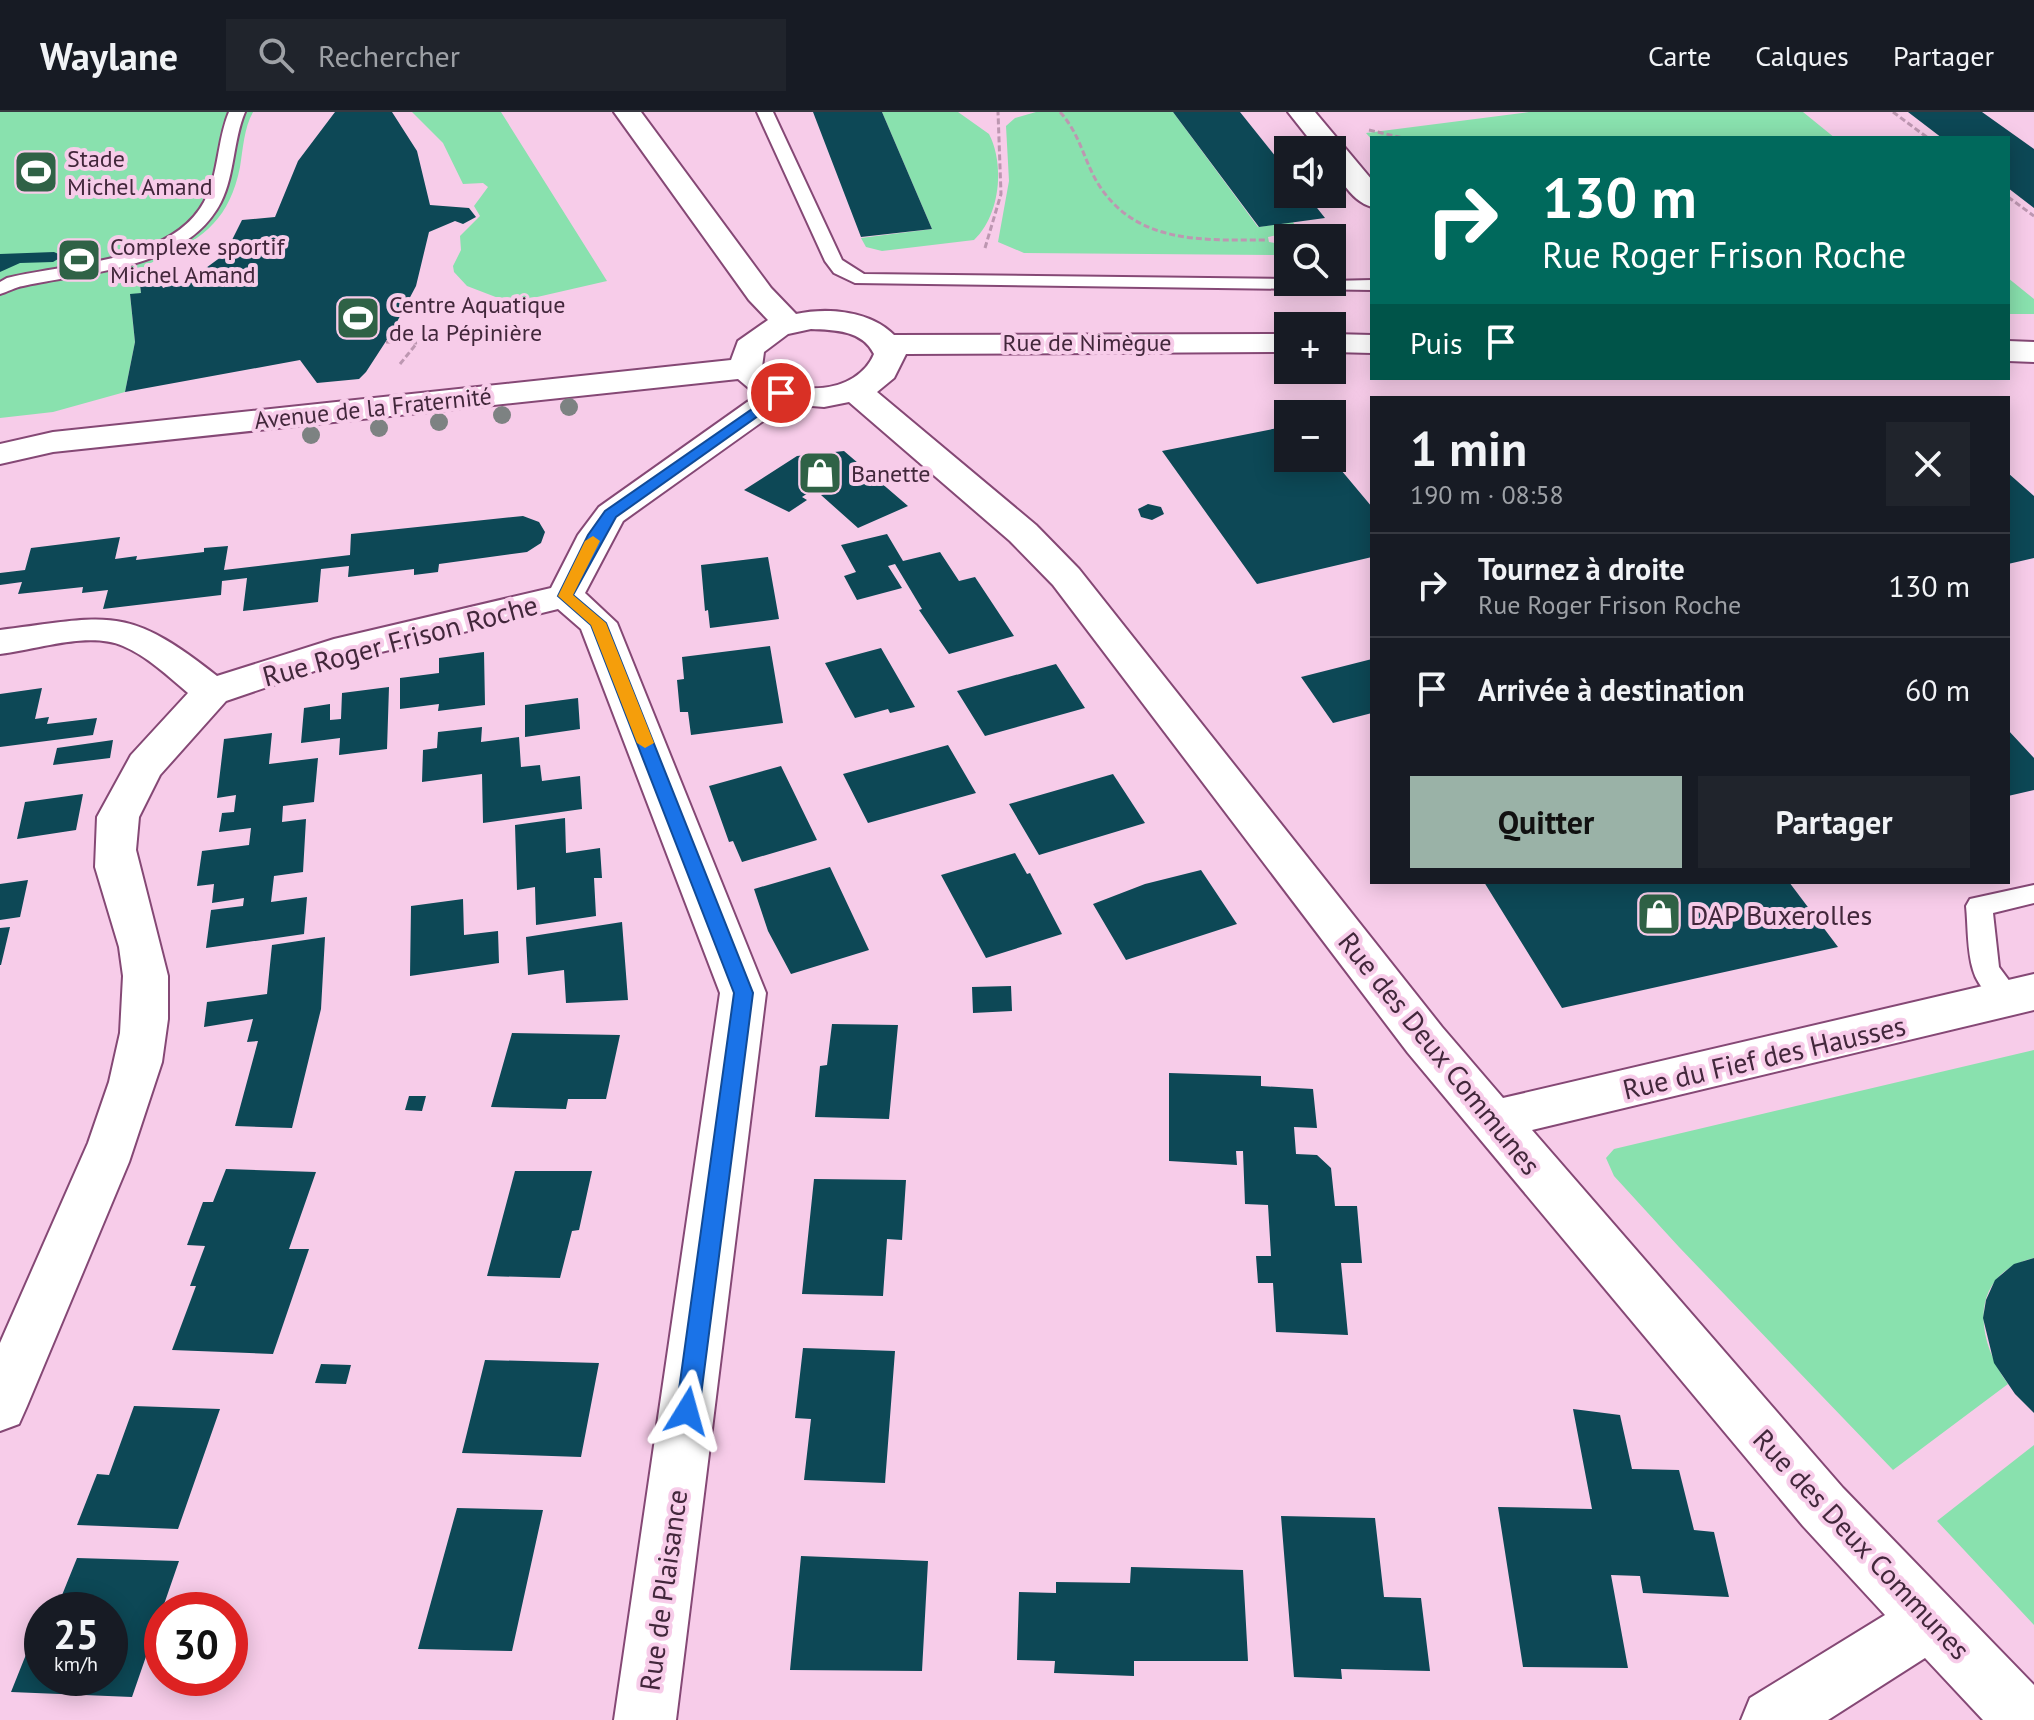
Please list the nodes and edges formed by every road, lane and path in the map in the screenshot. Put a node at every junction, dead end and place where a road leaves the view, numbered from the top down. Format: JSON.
{"nodes":[{"id":1,"x":237,"y":112,"type":"edge"},
{"id":2,"x":627,"y":112,"type":"edge"},
{"id":3,"x":765,"y":112,"type":"edge"},
{"id":4,"x":998,"y":112,"type":"edge"},
{"id":5,"x":1060,"y":112,"type":"edge"},
{"id":6,"x":1301,"y":112,"type":"edge"},
{"id":7,"x":1893,"y":112,"type":"edge"},
{"id":8,"x":1356,"y":126,"type":"dead end"},
{"id":9,"x":1395,"y":136,"type":"edge"},
{"id":10,"x":1925,"y":136,"type":"edge"},
{"id":11,"x":1370,"y":196,"type":"edge"},
{"id":12,"x":2010,"y":198,"type":"edge"},
{"id":13,"x":2034,"y":216,"type":"edge"},
{"id":14,"x":1268,"y":240,"type":"dead end"},
{"id":15,"x":978,"y":282,"type":"junction"},
{"id":16,"x":1370,"y":285,"type":"edge"},
{"id":17,"x":0,"y":289,"type":"edge"},
{"id":18,"x":789,"y":324,"type":"junction"},
{"id":19,"x":386,"y":342,"type":"dead end"},
{"id":20,"x":1274,"y":343,"type":"edge"},
{"id":21,"x":1346,"y":343,"type":"edge"},
{"id":22,"x":1370,"y":344,"type":"edge"},
{"id":23,"x":887,"y":345,"type":"junction"},
{"id":24,"x":2010,"y":351,"type":"edge"},
{"id":25,"x":2034,"y":352,"type":"edge"},
{"id":26,"x":399,"y":366,"type":"dead end"},
{"id":27,"x":746,"y":368,"type":"junction"},
{"id":28,"x":854,"y":390,"type":"junction"},
{"id":29,"x":781,"y":393,"type":"junction"},
{"id":30,"x":0,"y":454,"type":"edge"},
{"id":31,"x":565,"y":596,"type":"junction"},
{"id":32,"x":0,"y":642,"type":"edge"},
{"id":33,"x":212,"y":692,"type":"junction"},
{"id":34,"x":2034,"y":894,"type":"edge"},
{"id":35,"x":2021,"y":995,"type":"edge"},
{"id":36,"x":1493,"y":1120,"type":"junction"},
{"id":37,"x":0,"y":1406,"type":"edge"},
{"id":38,"x":1931,"y":1620,"type":"junction"},
{"id":39,"x":645,"y":1720,"type":"edge"},
{"id":40,"x":1772,"y":1720,"type":"edge"},
{"id":41,"x":2025,"y":1720,"type":"edge"}],
"edges":[{"from":1,"to":17,"type":"lane"},
{"from":2,"to":18,"type":"street"},
{"from":3,"to":15,"type":"lane"},
{"from":4,"to":15,"type":"path"},
{"from":5,"to":14,"type":"path"},
{"from":6,"to":11,"type":"street"},
{"from":7,"to":10,"type":"path"},
{"from":8,"to":9,"type":"path"},
{"from":12,"to":13,"type":"path"},
{"from":15,"to":16,"type":"lane"},
{"from":18,"to":23,"type":"street"},
{"from":18,"to":27,"type":"street"},
{"from":19,"to":26,"type":"path"},
{"from":20,"to":23,"type":"street","name":"Rue de Nimègue"},
{"from":21,"to":22,"type":"street"},
{"from":23,"to":28,"type":"street"},
{"from":24,"to":25,"type":"street"},
{"from":27,"to":29,"type":"street"},
{"from":27,"to":30,"type":"street","name":"Avenue de la Fraternité"},
{"from":28,"to":29,"type":"street"},
{"from":28,"to":36,"type":"street","name":"Rue des Deux Communes"},
{"from":29,"to":31,"type":"street","name":"Rue Roger Frison Roche"},
{"from":31,"to":33,"type":"street","name":"Rue Roger Frison Roche"},
{"from":31,"to":39,"type":"street","name":"Rue de Plaisance"},
{"from":32,"to":33,"type":"street"},
{"from":33,"to":37,"type":"street"},
{"from":34,"to":35,"type":"lane"},
{"from":35,"to":36,"type":"street","name":"Rue du Fief des Hausses"},
{"from":36,"to":38,"type":"street","name":"Rue des Deux Communes"},
{"from":38,"to":40,"type":"street"},
{"from":38,"to":41,"type":"street","name":"Rue des Deux Communes"}]}
